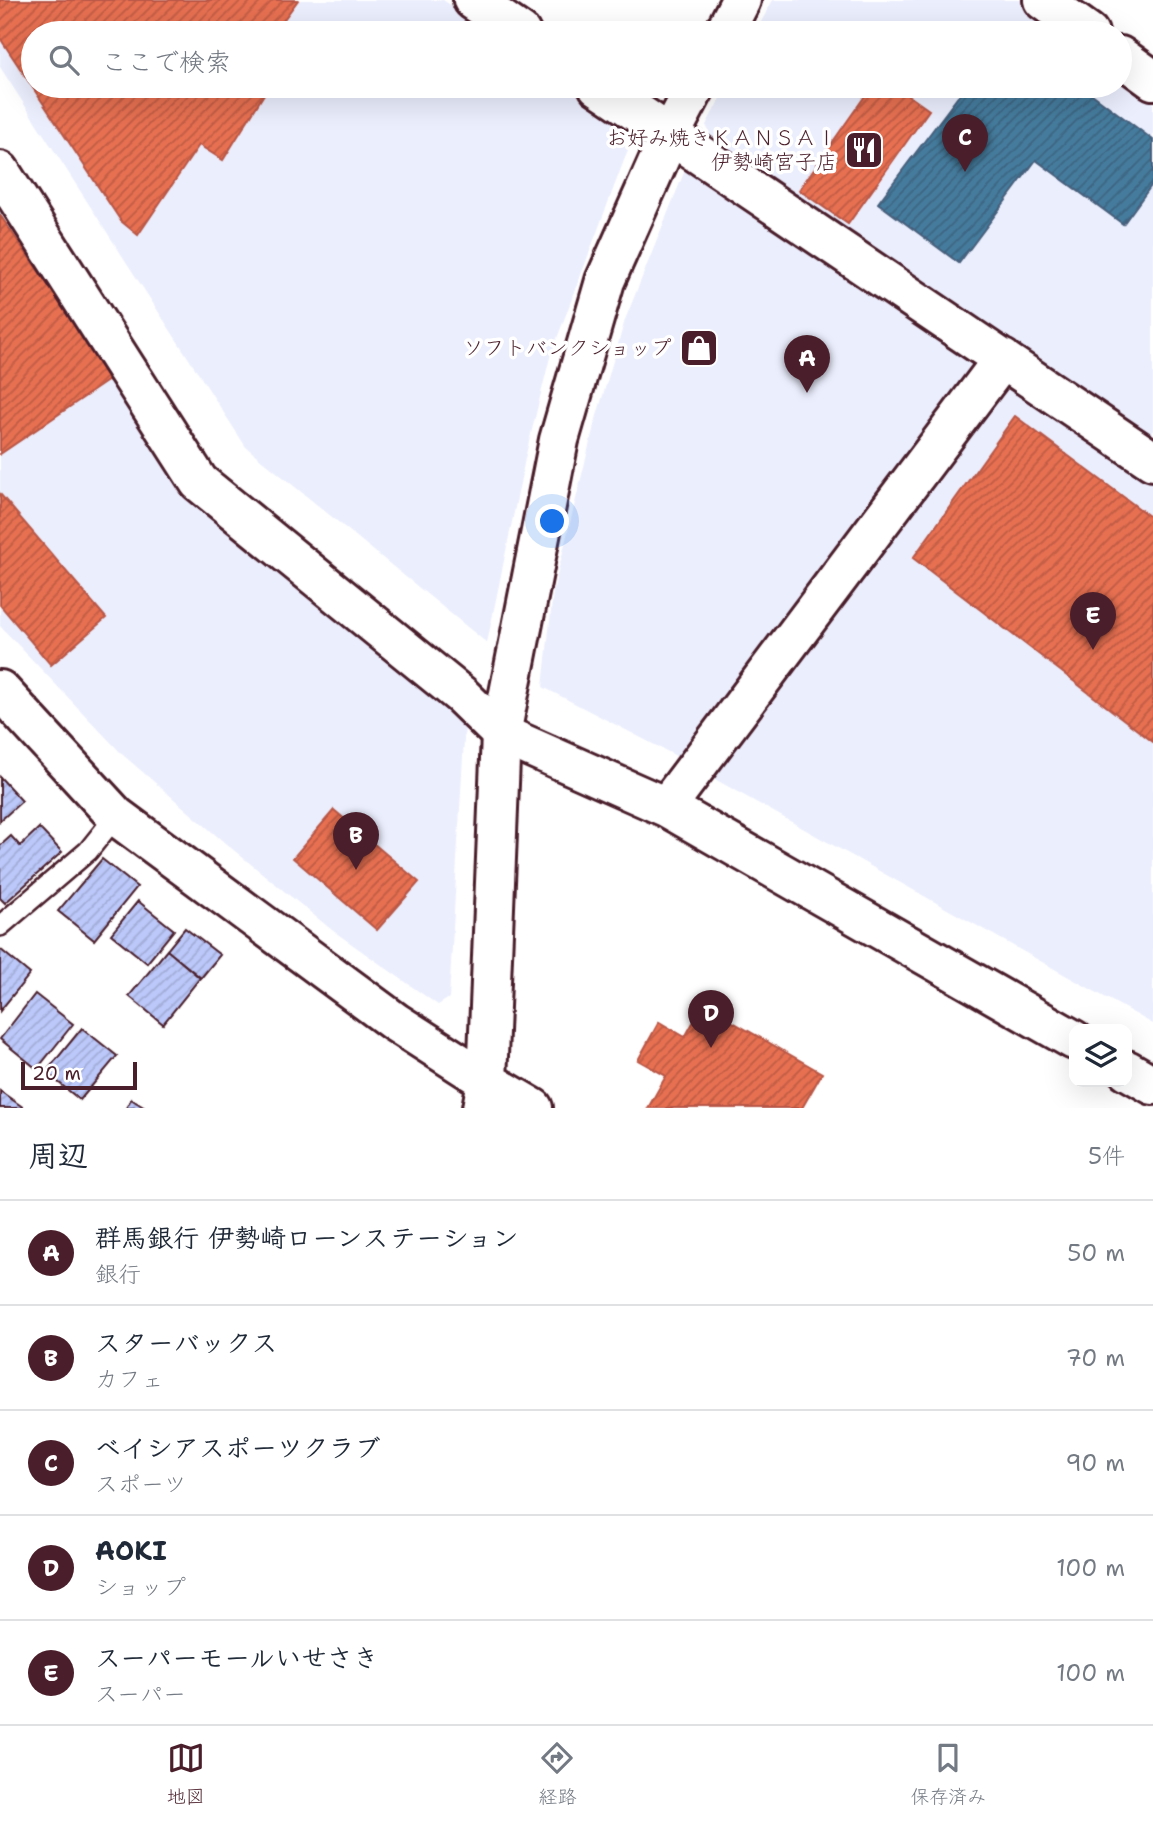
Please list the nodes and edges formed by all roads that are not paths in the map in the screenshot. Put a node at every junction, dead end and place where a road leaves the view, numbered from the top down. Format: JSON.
{"nodes":[{"id":1,"x":473,"y":0,"type":"edge"},
{"id":2,"x":741,"y":0,"type":"edge"},
{"id":3,"x":1043,"y":0,"type":"edge"},
{"id":4,"x":504,"y":21,"type":"edge"},
{"id":5,"x":730,"y":21,"type":"edge"},
{"id":6,"x":1072,"y":21,"type":"edge"},
{"id":7,"x":1132,"y":65,"type":"edge"},
{"id":8,"x":1153,"y":80,"type":"edge"},
{"id":9,"x":616,"y":98,"type":"edge"},
{"id":10,"x":690,"y":98,"type":"edge"},
{"id":11,"x":670,"y":135,"type":"junction"},
{"id":12,"x":0,"y":171,"type":"edge"},
{"id":13,"x":1003,"y":359,"type":"junction"},
{"id":14,"x":1153,"y":461,"type":"edge"},
{"id":15,"x":0,"y":690,"type":"edge"},
{"id":16,"x":501,"y":734,"type":"junction"},
{"id":17,"x":666,"y":807,"type":"junction"},
{"id":18,"x":116,"y":816,"type":"junction"},
{"id":19,"x":0,"y":926,"type":"edge"},
{"id":20,"x":1069,"y":1037,"type":"edge"},
{"id":21,"x":1132,"y":1073,"type":"edge"},
{"id":22,"x":1153,"y":1085,"type":"edge"},
{"id":23,"x":484,"y":1095,"type":"edge"},
{"id":24,"x":533,"y":1108,"type":"edge"}],
"edges":[{"from":1,"to":4,"type":"street"},
{"from":2,"to":5,"type":"street"},
{"from":3,"to":6,"type":"street"},
{"from":7,"to":8,"type":"street"},
{"from":9,"to":11,"type":"street"},
{"from":10,"to":11,"type":"street"},
{"from":11,"to":13,"type":"street"},
{"from":11,"to":16,"type":"street"},
{"from":12,"to":16,"type":"street"},
{"from":13,"to":14,"type":"street"},
{"from":13,"to":17,"type":"street"},
{"from":15,"to":18,"type":"street"},
{"from":16,"to":17,"type":"street"},
{"from":16,"to":23,"type":"street"},
{"from":17,"to":20,"type":"street"},
{"from":18,"to":19,"type":"lane"},
{"from":18,"to":23,"type":"street"},
{"from":21,"to":22,"type":"street"},
{"from":23,"to":24,"type":"street"}]}
